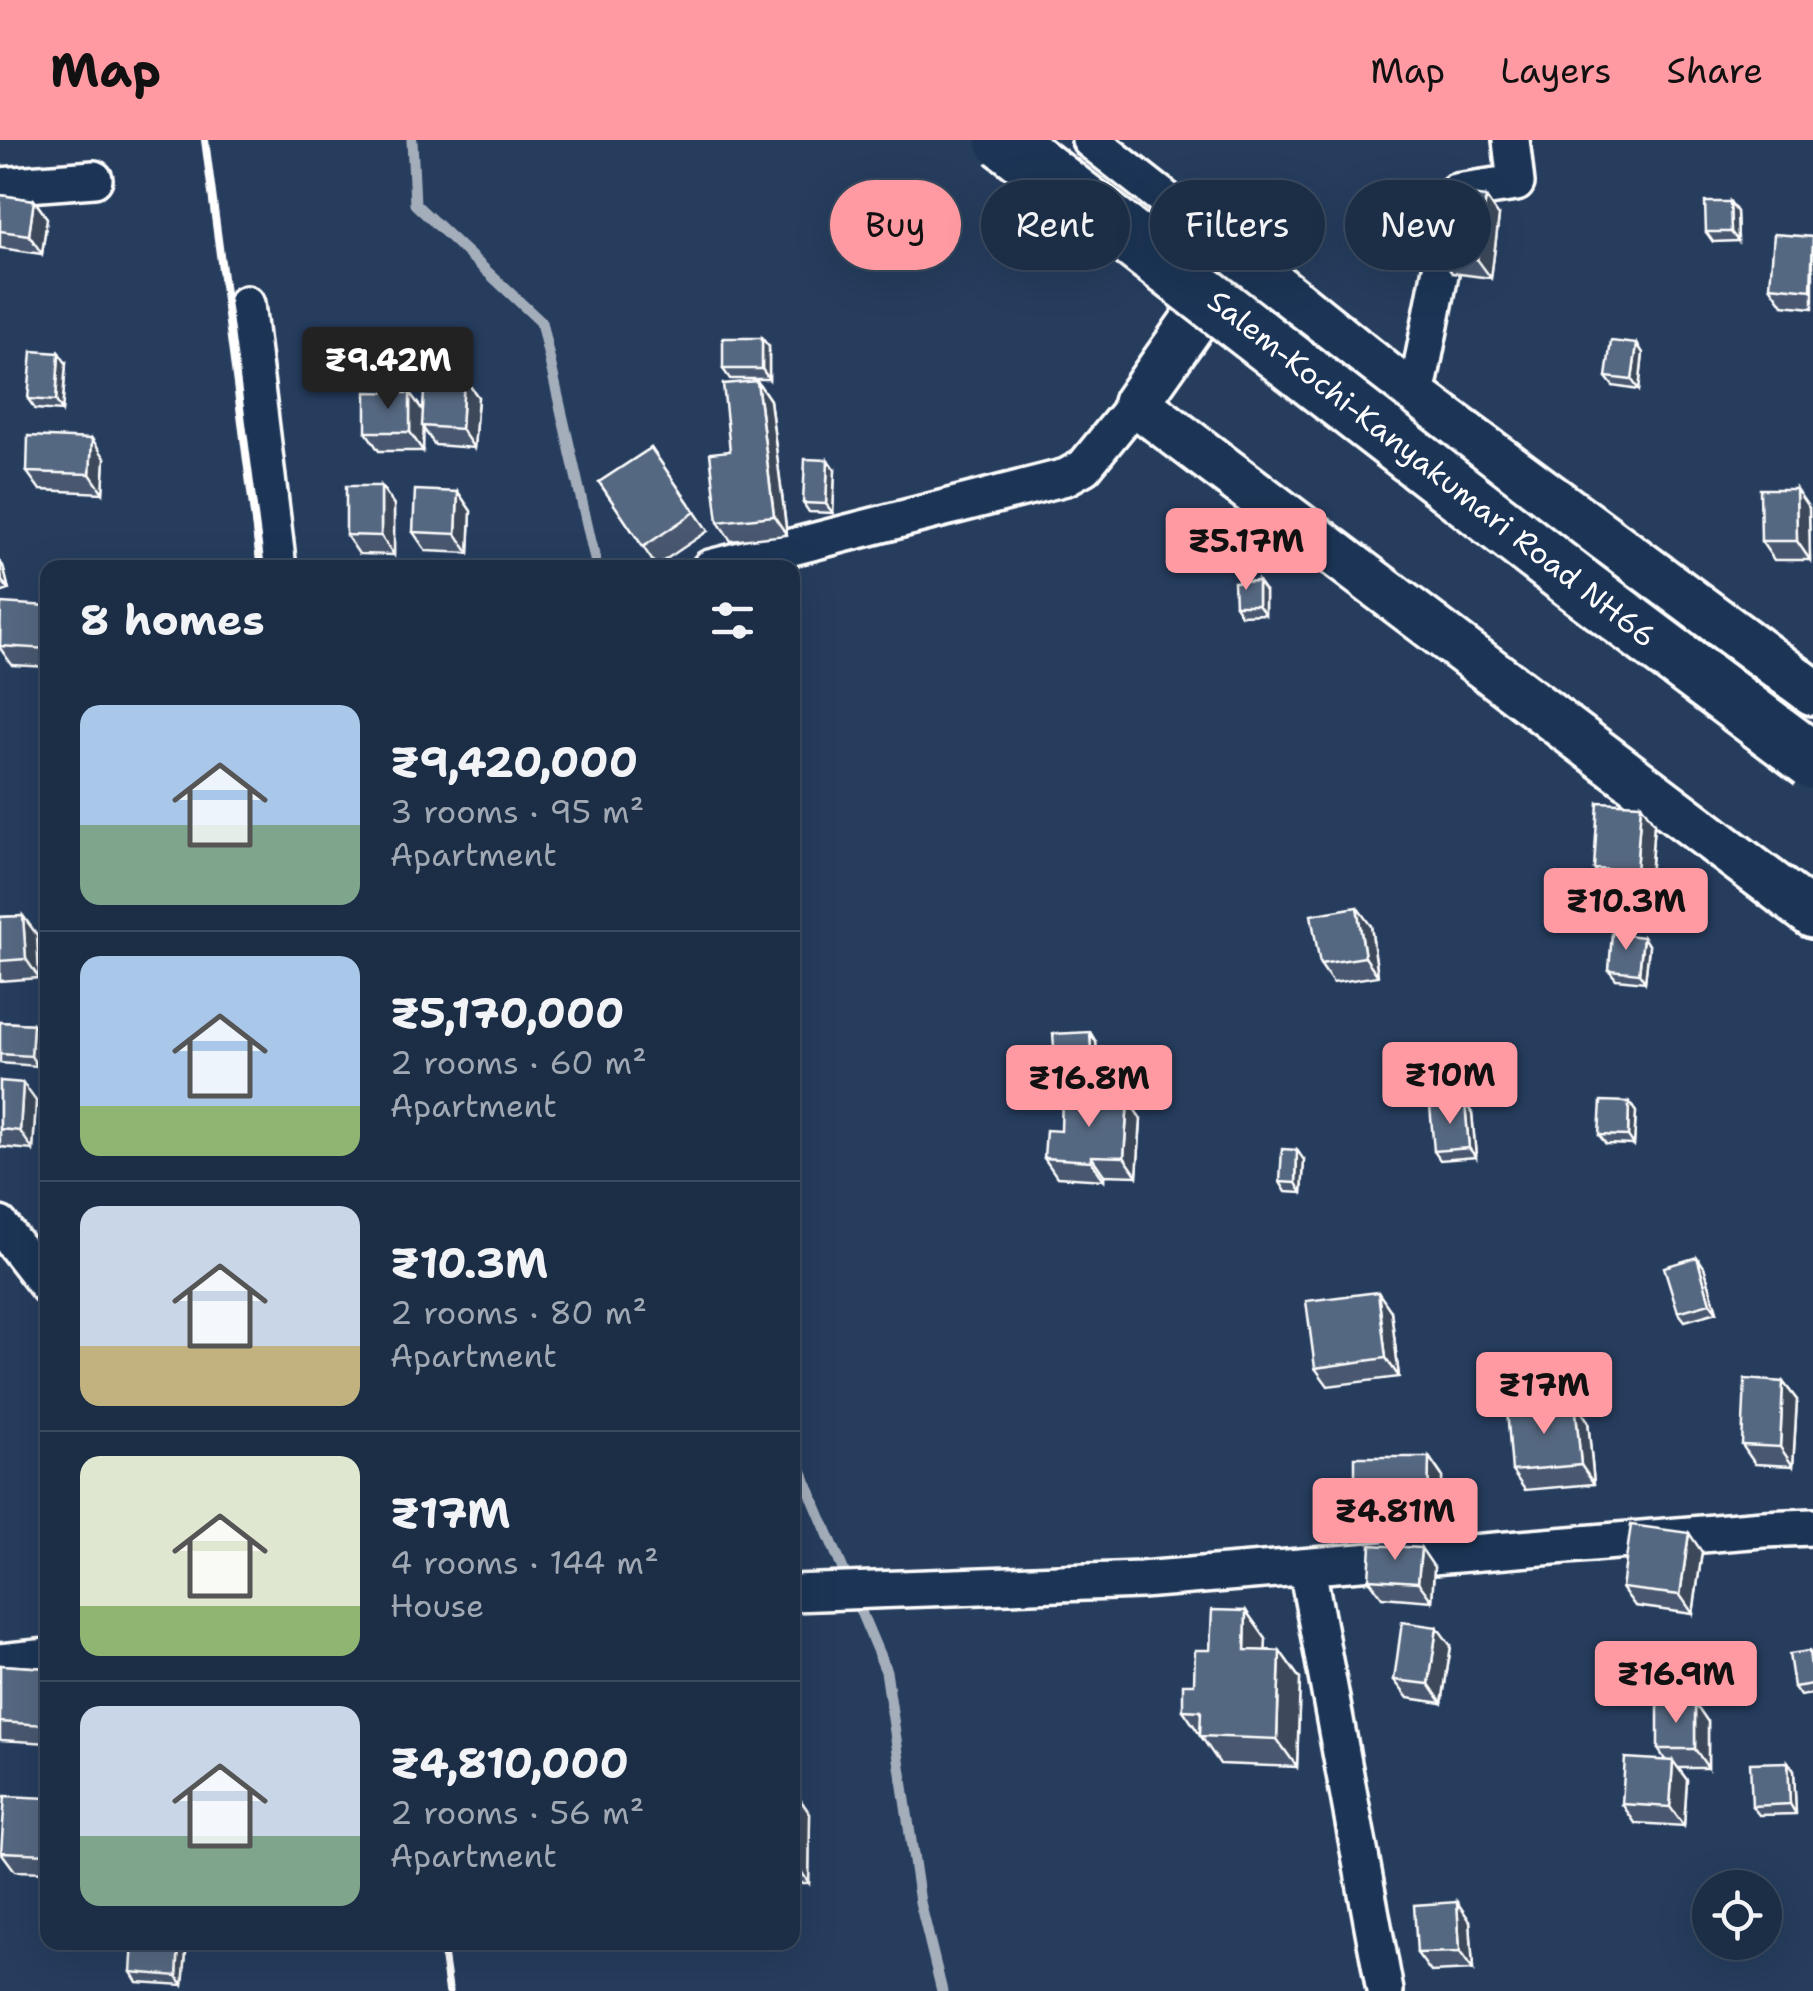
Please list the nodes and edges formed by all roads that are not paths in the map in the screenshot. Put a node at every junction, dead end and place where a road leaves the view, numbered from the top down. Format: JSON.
{"nodes":[{"id":1,"x":1004,"y":140,"type":"edge"},
{"id":2,"x":1090,"y":140,"type":"edge"},
{"id":3,"x":1511,"y":140,"type":"edge"},
{"id":4,"x":94,"y":179,"type":"dead end"},
{"id":5,"x":0,"y":186,"type":"edge"},
{"id":6,"x":1150,"y":188,"type":"edge"},
{"id":7,"x":1230,"y":270,"type":"edge"},
{"id":8,"x":1254,"y":270,"type":"edge"},
{"id":9,"x":246,"y":304,"type":"dead end"},
{"id":10,"x":1416,"y":397,"type":"junction"},
{"id":11,"x":1136,"y":403,"type":"junction"},
{"id":12,"x":277,"y":560,"type":"edge"},
{"id":13,"x":741,"y":560,"type":"edge"},
{"id":14,"x":1813,"y":692,"type":"edge"},
{"id":15,"x":1813,"y":761,"type":"edge"},
{"id":16,"x":1813,"y":915,"type":"edge"},
{"id":17,"x":0,"y":1225,"type":"edge"},
{"id":18,"x":40,"y":1276,"type":"edge"},
{"id":19,"x":1813,"y":1527,"type":"edge"},
{"id":20,"x":1307,"y":1568,"type":"junction"},
{"id":21,"x":808,"y":1593,"type":"edge"},
{"id":22,"x":40,"y":1659,"type":"edge"},
{"id":23,"x":0,"y":1662,"type":"edge"},
{"id":24,"x":1385,"y":1991,"type":"edge"}],
"edges":[{"from":1,"to":15,"type":"highway","name":"Salem-Kochi-Kanyakumari Road NH66","bridge":true},
{"from":2,"to":6,"type":"street"},
{"from":3,"to":10,"type":"street"},
{"from":4,"to":5,"type":"street"},
{"from":7,"to":11,"type":"street"},
{"from":8,"to":10,"type":"street"},
{"from":9,"to":12,"type":"street"},
{"from":10,"to":14,"type":"street"},
{"from":11,"to":13,"type":"street"},
{"from":11,"to":16,"type":"street"},
{"from":17,"to":18,"type":"street"},
{"from":19,"to":20,"type":"street"},
{"from":20,"to":21,"type":"street"},
{"from":20,"to":24,"type":"street"},
{"from":22,"to":23,"type":"street"}]}
